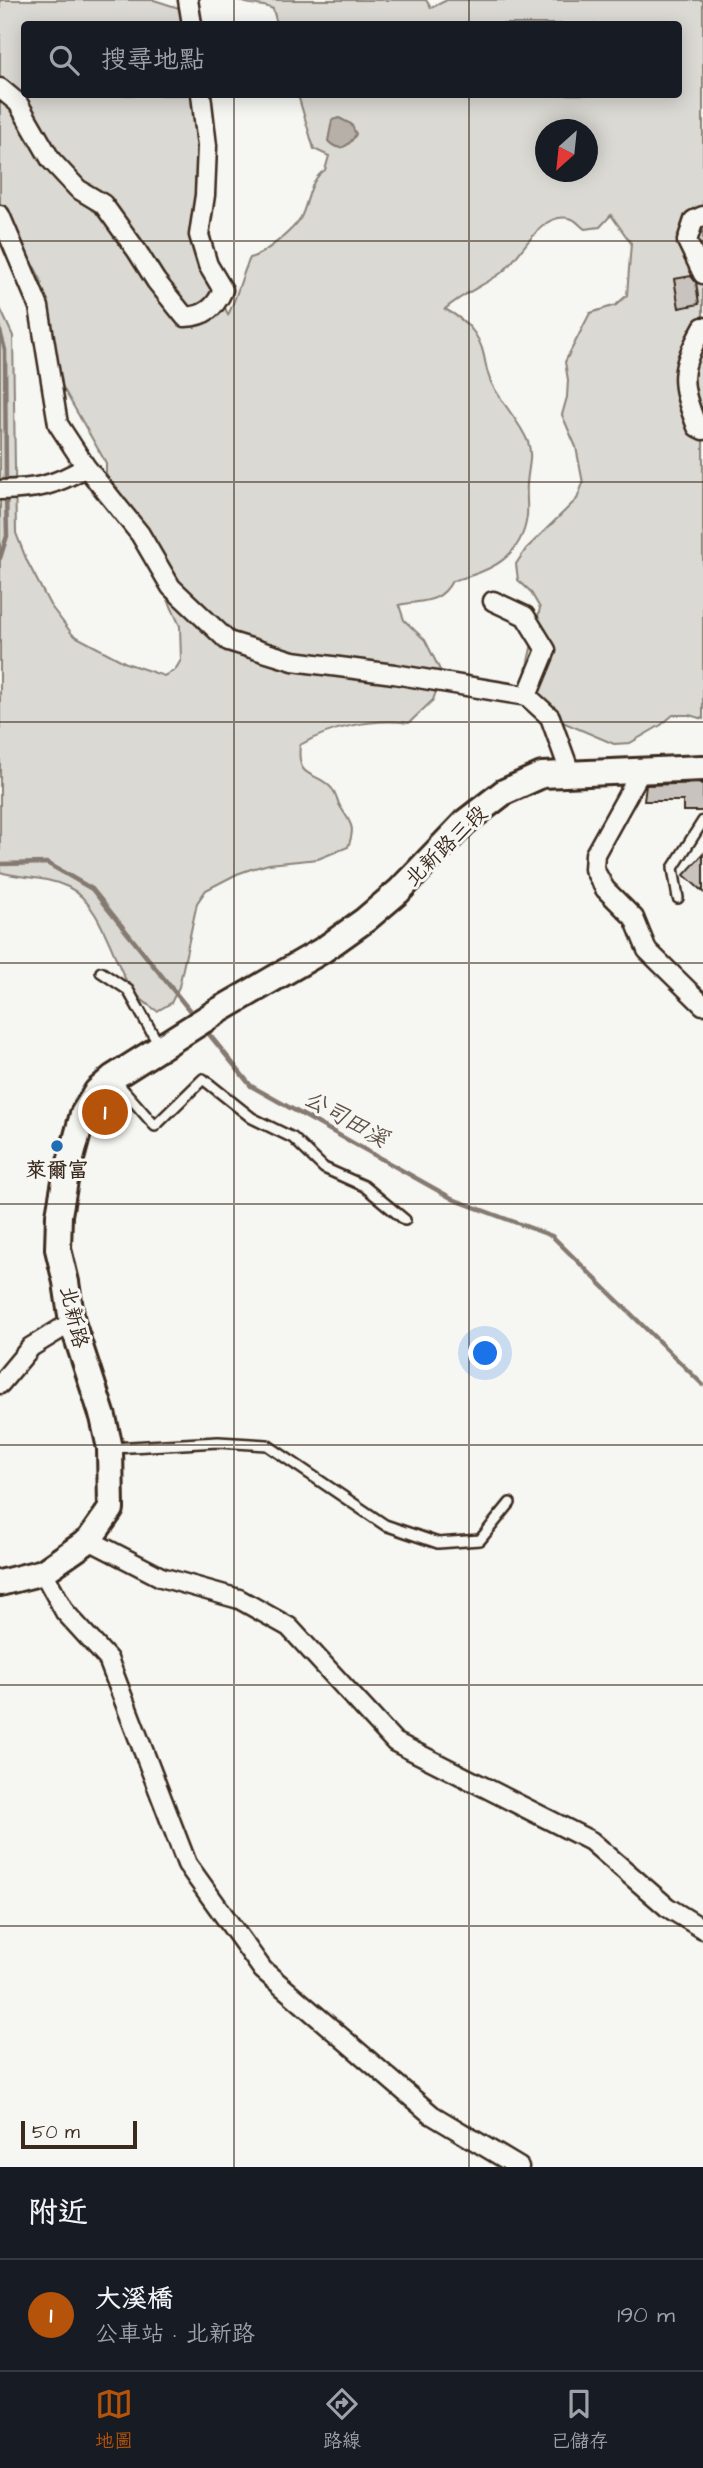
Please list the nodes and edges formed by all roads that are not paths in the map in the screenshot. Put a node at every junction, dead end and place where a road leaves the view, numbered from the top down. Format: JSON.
{"nodes":[{"id":1,"x":188,"y":0,"type":"edge"},
{"id":2,"x":192,"y":21,"type":"edge"},
{"id":3,"x":0,"y":88,"type":"edge"},
{"id":4,"x":201,"y":98,"type":"edge"},
{"id":5,"x":0,"y":215,"type":"edge"},
{"id":6,"x":703,"y":216,"type":"edge"},
{"id":7,"x":703,"y":274,"type":"edge"},
{"id":8,"x":703,"y":327,"type":"edge"},
{"id":9,"x":703,"y":430,"type":"edge"},
{"id":10,"x":86,"y":467,"type":"junction"},
{"id":11,"x":0,"y":490,"type":"edge"},
{"id":12,"x":493,"y":601,"type":"dead end"},
{"id":13,"x":527,"y":696,"type":"junction"},
{"id":14,"x":703,"y":768,"type":"edge"},
{"id":15,"x":641,"y":771,"type":"junction"},
{"id":16,"x":572,"y":775,"type":"junction"},
{"id":17,"x":703,"y":821,"type":"edge"},
{"id":18,"x":678,"y":898,"type":"dead end"},
{"id":19,"x":101,"y":972,"type":"dead end"},
{"id":20,"x":703,"y":1005,"type":"edge"},
{"id":21,"x":170,"y":1042,"type":"junction"},
{"id":22,"x":112,"y":1077,"type":"junction"},
{"id":23,"x":405,"y":1220,"type":"dead end"},
{"id":24,"x":72,"y":1322,"type":"junction"},
{"id":25,"x":0,"y":1384,"type":"edge"},
{"id":26,"x":110,"y":1448,"type":"junction"},
{"id":27,"x":510,"y":1503,"type":"dead end"},
{"id":28,"x":89,"y":1540,"type":"junction"},
{"id":29,"x":43,"y":1572,"type":"junction"},
{"id":30,"x":0,"y":1583,"type":"edge"},
{"id":31,"x":703,"y":1929,"type":"edge"},
{"id":32,"x":519,"y":2167,"type":"edge"}],
"edges":[{"from":1,"to":2,"type":"street"},
{"from":3,"to":4,"type":"street"},
{"from":5,"to":10,"type":"street"},
{"from":6,"to":7,"type":"street"},
{"from":8,"to":9,"type":"street"},
{"from":10,"to":11,"type":"street"},
{"from":10,"to":13,"type":"street"},
{"from":12,"to":13,"type":"street"},
{"from":13,"to":16,"type":"street"},
{"from":14,"to":15,"type":"main road","name":"北新路三段"},
{"from":15,"to":16,"type":"main road","name":"北新路三段"},
{"from":15,"to":20,"type":"street"},
{"from":16,"to":21,"type":"main road","name":"北新路三段"},
{"from":17,"to":18,"type":"lane"},
{"from":19,"to":21,"type":"lane"},
{"from":21,"to":22,"type":"main road","name":"北新路"},
{"from":22,"to":23,"type":"lane"},
{"from":22,"to":24,"type":"main road","name":"北新路"},
{"from":24,"to":25,"type":"street"},
{"from":24,"to":26,"type":"main road","name":"北新路"},
{"from":26,"to":27,"type":"lane"},
{"from":26,"to":28,"type":"main road","name":"北新路"},
{"from":28,"to":29,"type":"main road","name":"北新路"},
{"from":28,"to":31,"type":"street"},
{"from":29,"to":30,"type":"main road","name":"北新路"},
{"from":29,"to":32,"type":"street"}]}
